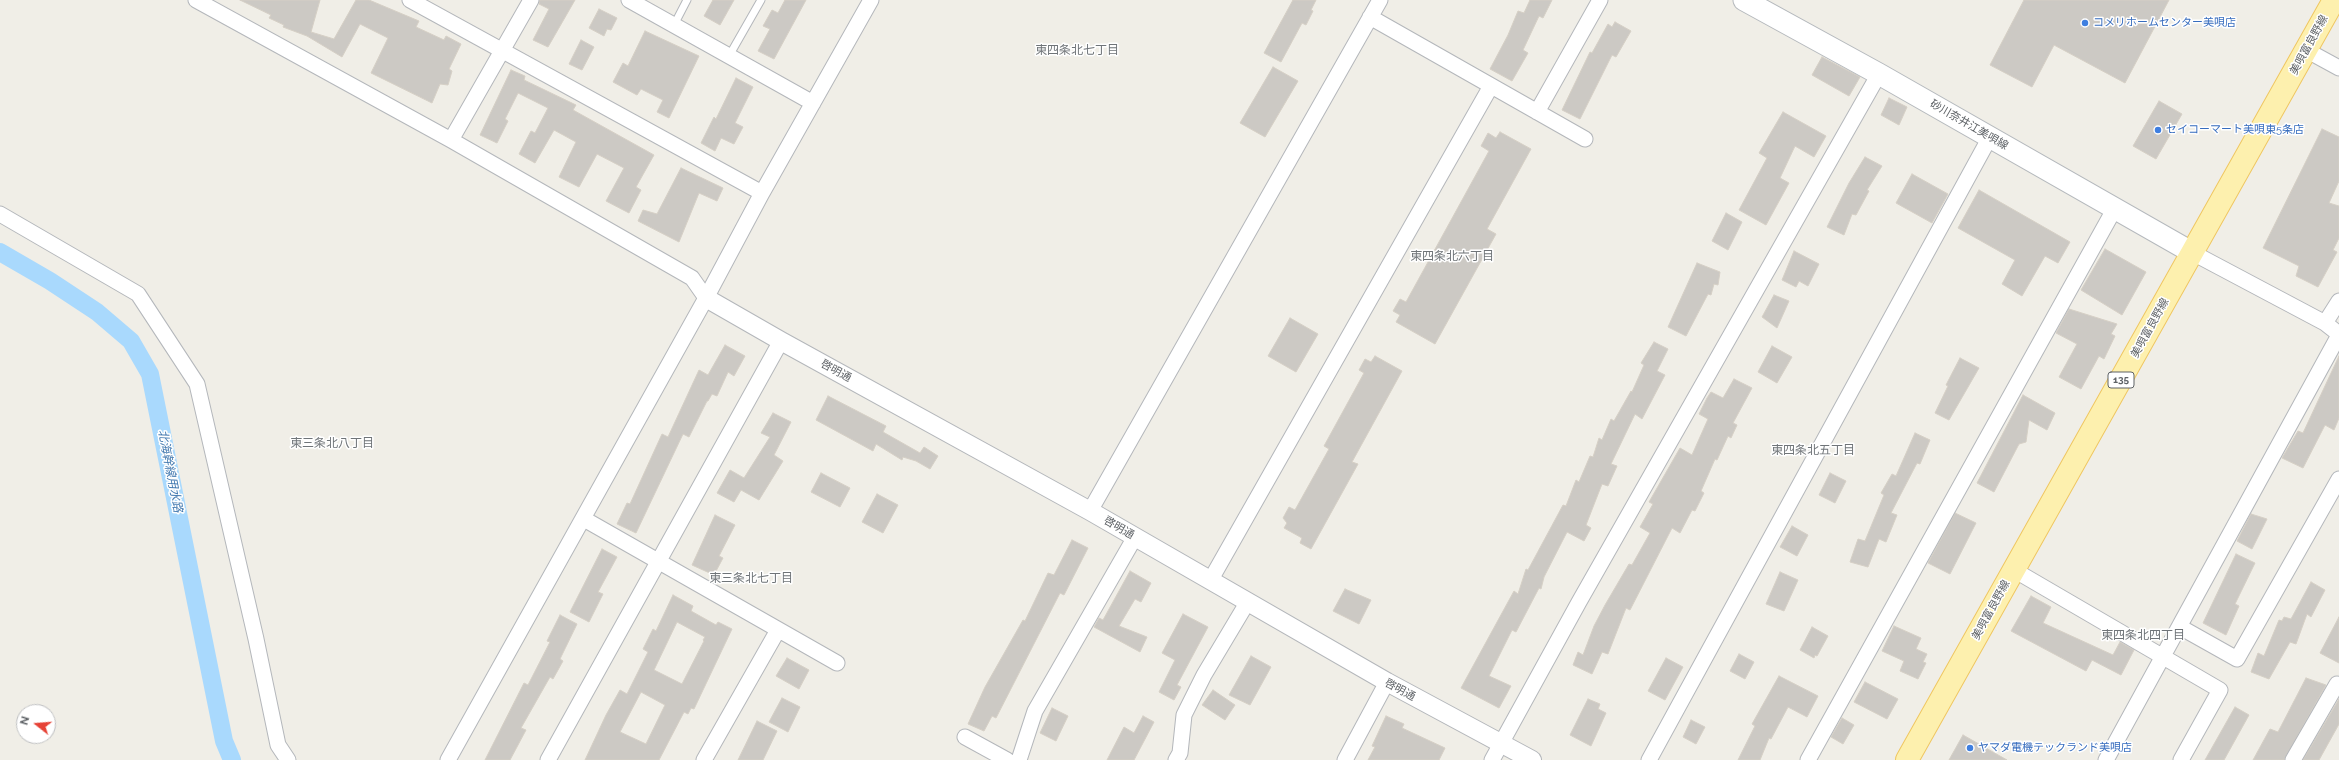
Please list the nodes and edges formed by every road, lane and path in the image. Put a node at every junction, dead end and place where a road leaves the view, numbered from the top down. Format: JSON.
{"nodes":[{"id":1,"x":196,"y":0,"type":"edge"},
{"id":2,"x":410,"y":0,"type":"edge"},
{"id":3,"x":531,"y":0,"type":"edge"},
{"id":4,"x":629,"y":0,"type":"edge"},
{"id":5,"x":688,"y":0,"type":"edge"},
{"id":6,"x":761,"y":0,"type":"edge"},
{"id":7,"x":871,"y":0,"type":"edge"},
{"id":8,"x":1380,"y":0,"type":"edge"},
{"id":9,"x":1600,"y":0,"type":"edge"},
{"id":10,"x":1744,"y":0,"type":"edge"},
{"id":11,"x":2334,"y":0,"type":"edge"},
{"id":12,"x":215,"y":4,"type":"edge"},
{"id":13,"x":1370,"y":17,"type":"junction"},
{"id":14,"x":674,"y":25,"type":"junction"},
{"id":15,"x":503,"y":50,"type":"junction"},
{"id":16,"x":2306,"y":50,"type":"junction"},
{"id":17,"x":729,"y":56,"type":"junction"},
{"id":18,"x":2339,"y":68,"type":"edge"},
{"id":19,"x":1879,"y":74,"type":"junction"},
{"id":20,"x":1491,"y":86,"type":"junction"},
{"id":21,"x":813,"y":103,"type":"junction"},
{"id":22,"x":1537,"y":112,"type":"junction"},
{"id":23,"x":1990,"y":137,"type":"junction"},
{"id":24,"x":1585,"y":139,"type":"dead end"},
{"id":25,"x":450,"y":140,"type":"junction"},
{"id":26,"x":762,"y":193,"type":"junction"},
{"id":27,"x":2115,"y":208,"type":"junction"},
{"id":28,"x":0,"y":214,"type":"edge"},
{"id":29,"x":2192,"y":253,"type":"junction"},
{"id":30,"x":706,"y":298,"type":"junction"},
{"id":31,"x":2339,"y":302,"type":"edge"},
{"id":32,"x":2325,"y":323,"type":"junction"},
{"id":33,"x":2339,"y":334,"type":"edge"},
{"id":34,"x":781,"y":341,"type":"junction"},
{"id":35,"x":2339,"y":479,"type":"edge"},
{"id":36,"x":1090,"y":511,"type":"junction"},
{"id":37,"x":584,"y":519,"type":"junction"},
{"id":38,"x":1135,"y":537,"type":"junction"},
{"id":39,"x":660,"y":561,"type":"junction"},
{"id":40,"x":2014,"y":570,"type":"junction"},
{"id":41,"x":1210,"y":582,"type":"junction"},
{"id":42,"x":1247,"y":603,"type":"junction"},
{"id":43,"x":2180,"y":627,"type":"junction"},
{"id":44,"x":778,"y":630,"type":"junction"},
{"id":45,"x":2163,"y":656,"type":"junction"},
{"id":46,"x":837,"y":663,"type":"dead end"},
{"id":47,"x":1387,"y":682,"type":"junction"},
{"id":48,"x":2339,"y":685,"type":"edge"},
{"id":49,"x":965,"y":738,"type":"dead end"},
{"id":50,"x":1502,"y":743,"type":"junction"},
{"id":51,"x":288,"y":760,"type":"edge"},
{"id":52,"x":448,"y":760,"type":"edge"},
{"id":53,"x":548,"y":760,"type":"edge"},
{"id":54,"x":704,"y":760,"type":"edge"},
{"id":55,"x":1006,"y":760,"type":"edge"},
{"id":56,"x":1019,"y":760,"type":"edge"},
{"id":57,"x":1176,"y":760,"type":"edge"},
{"id":58,"x":1345,"y":760,"type":"edge"},
{"id":59,"x":1492,"y":760,"type":"edge"},
{"id":60,"x":1532,"y":760,"type":"edge"},
{"id":61,"x":1649,"y":760,"type":"edge"},
{"id":62,"x":1808,"y":760,"type":"edge"},
{"id":63,"x":1907,"y":760,"type":"edge"},
{"id":64,"x":2106,"y":760,"type":"edge"},
{"id":65,"x":2181,"y":760,"type":"edge"},
{"id":66,"x":2293,"y":760,"type":"edge"}],
"edges":[{"from":1,"to":12,"type":"street"},
{"from":2,"to":15,"type":"street"},
{"from":3,"to":15,"type":"street"},
{"from":4,"to":14,"type":"street"},
{"from":5,"to":14,"type":"lane"},
{"from":6,"to":17,"type":"lane"},
{"from":7,"to":21,"type":"street"},
{"from":8,"to":13,"type":"street"},
{"from":9,"to":22,"type":"street"},
{"from":10,"to":19,"type":"main road","name":"砂川奈井江美唄線"},
{"from":11,"to":16,"type":"main road","name":"美唄富良野線","number":"135"},
{"from":12,"to":25,"type":"street"},
{"from":13,"to":20,"type":"street"},
{"from":13,"to":36,"type":"street"},
{"from":14,"to":17,"type":"street"},
{"from":15,"to":25,"type":"street"},
{"from":15,"to":26,"type":"street"},
{"from":16,"to":18,"type":"street"},
{"from":16,"to":29,"type":"main road","name":"美唄富良野線","number":"135"},
{"from":17,"to":21,"type":"street"},
{"from":19,"to":23,"type":"main road","name":"砂川奈井江美唄線"},
{"from":19,"to":50,"type":"street"},
{"from":20,"to":22,"type":"street"},
{"from":20,"to":41,"type":"street"},
{"from":21,"to":26,"type":"street"},
{"from":22,"to":24,"type":"street"},
{"from":23,"to":27,"type":"main road","name":"砂川奈井江美唄線"},
{"from":23,"to":61,"type":"street"},
{"from":25,"to":30,"type":"street"},
{"from":26,"to":30,"type":"street"},
{"from":27,"to":29,"type":"main road","name":"砂川奈井江美唄線"},
{"from":27,"to":62,"type":"street"},
{"from":28,"to":51,"type":"street"},
{"from":29,"to":32,"type":"street"},
{"from":29,"to":40,"type":"main road","name":"美唄富良野線","number":"135"},
{"from":30,"to":34,"type":"street","name":"啓明通"},
{"from":30,"to":37,"type":"street"},
{"from":31,"to":32,"type":"street"},
{"from":32,"to":33,"type":"street"},
{"from":33,"to":43,"type":"street"},
{"from":34,"to":36,"type":"street","name":"啓明通"},
{"from":34,"to":39,"type":"street"},
{"from":35,"to":43,"type":"street"},
{"from":36,"to":38,"type":"street","name":"啓明通"},
{"from":37,"to":39,"type":"street"},
{"from":37,"to":52,"type":"street"},
{"from":38,"to":41,"type":"street","name":"啓明通"},
{"from":38,"to":56,"type":"street"},
{"from":39,"to":44,"type":"street"},
{"from":39,"to":53,"type":"street"},
{"from":40,"to":45,"type":"street"},
{"from":40,"to":63,"type":"main road","name":"美唄富良野線","number":"135"},
{"from":41,"to":42,"type":"street","name":"啓明通"},
{"from":42,"to":47,"type":"street","name":"啓明通"},
{"from":42,"to":57,"type":"street"},
{"from":43,"to":45,"type":"street"},
{"from":44,"to":46,"type":"street"},
{"from":44,"to":54,"type":"street"},
{"from":45,"to":64,"type":"street"},
{"from":45,"to":65,"type":"street"},
{"from":47,"to":50,"type":"street","name":"啓明通"},
{"from":47,"to":58,"type":"street"},
{"from":48,"to":66,"type":"street"},
{"from":49,"to":55,"type":"street"},
{"from":50,"to":59,"type":"street"},
{"from":50,"to":60,"type":"street","name":"啓明通"}]}
